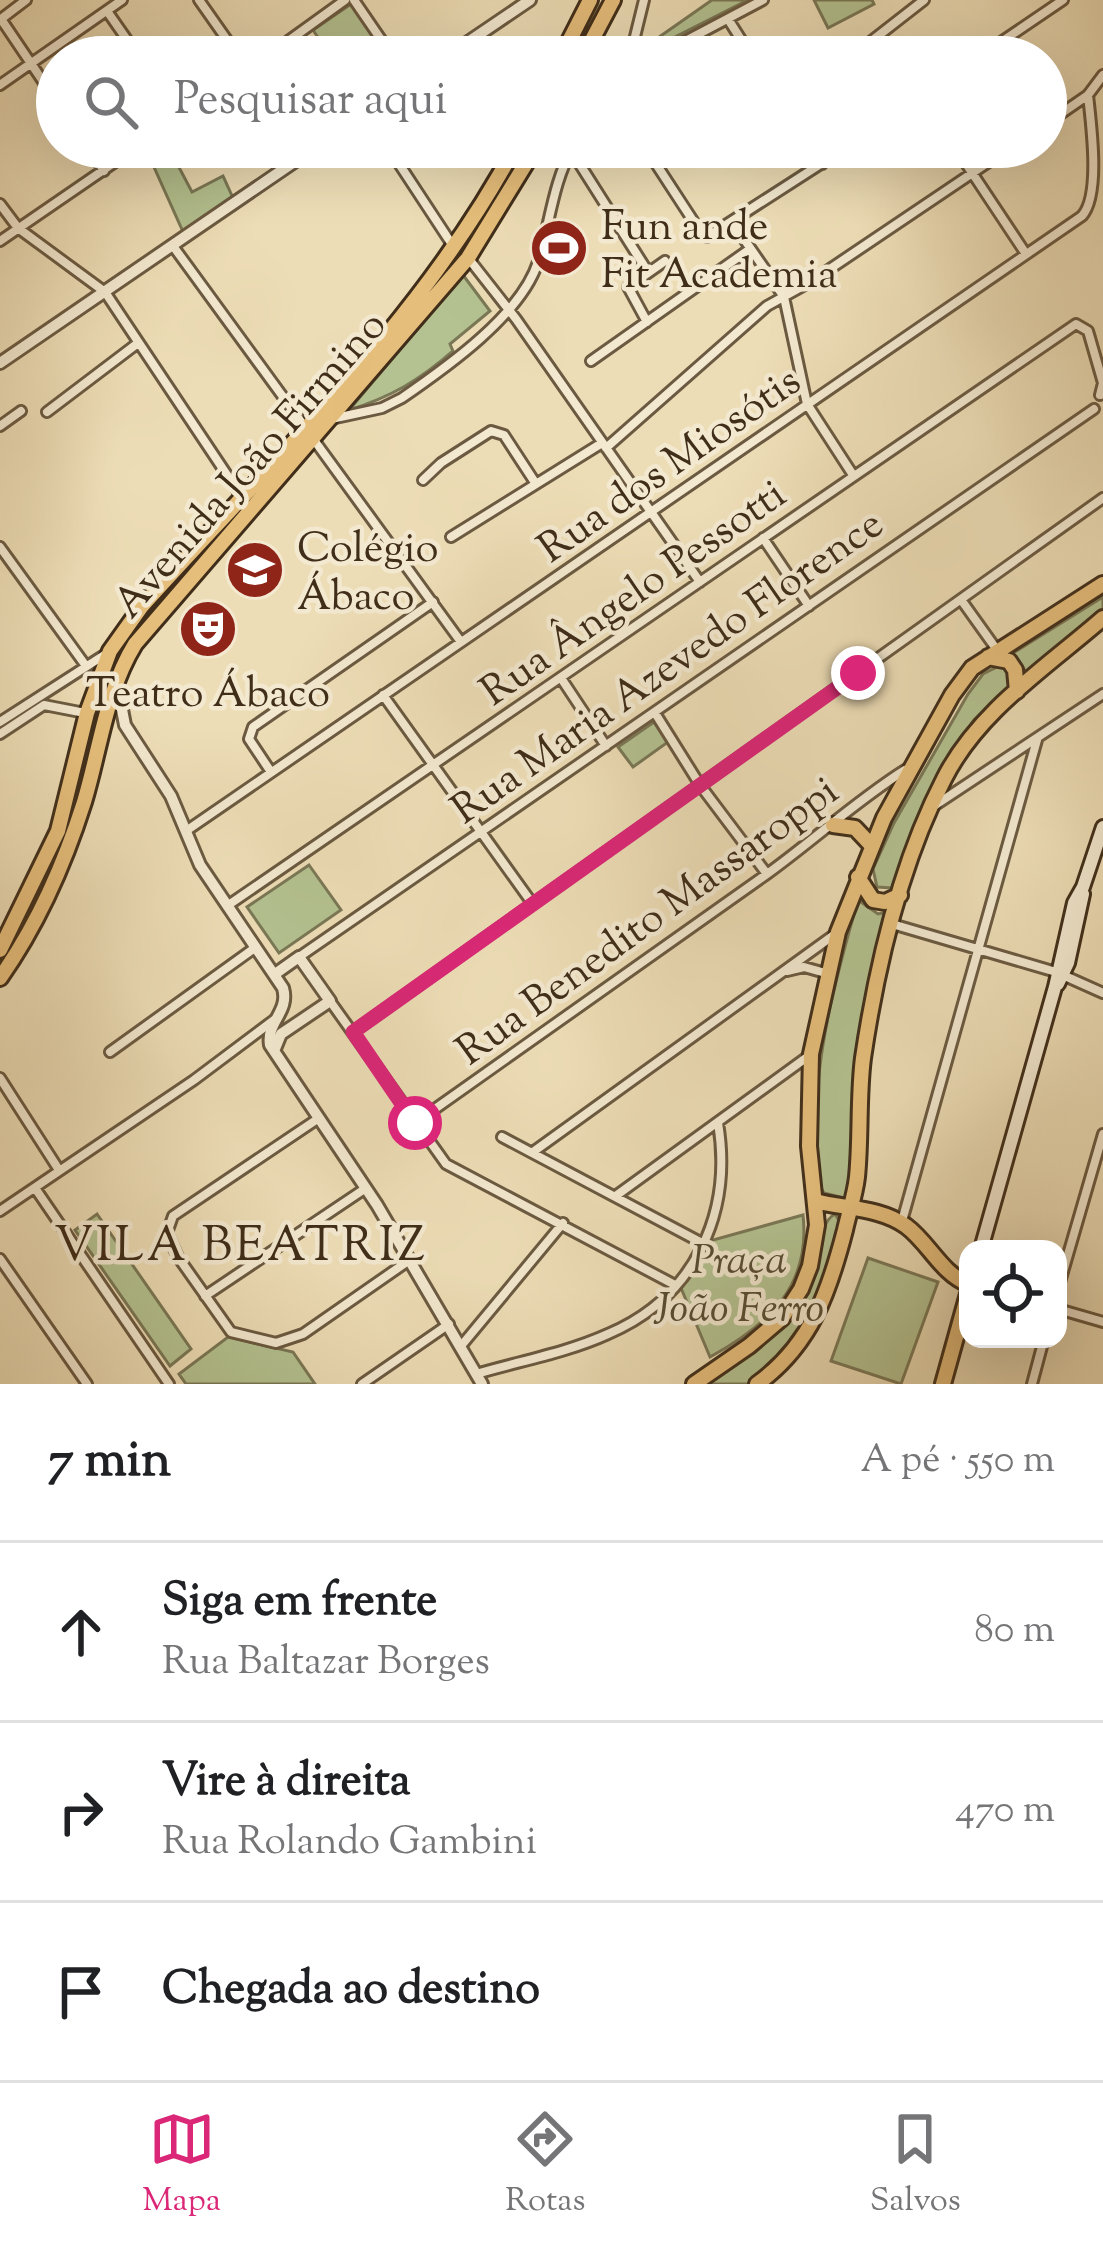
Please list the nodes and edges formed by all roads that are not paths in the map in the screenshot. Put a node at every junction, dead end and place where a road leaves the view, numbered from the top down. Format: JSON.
{"nodes":[{"id":1,"x":26,"y":0,"type":"edge"},
{"id":2,"x":122,"y":0,"type":"edge"},
{"id":3,"x":199,"y":0,"type":"edge"},
{"id":4,"x":345,"y":0,"type":"edge"},
{"id":5,"x":354,"y":0,"type":"edge"},
{"id":6,"x":530,"y":0,"type":"edge"},
{"id":7,"x":590,"y":0,"type":"edge"},
{"id":8,"x":613,"y":0,"type":"edge"},
{"id":9,"x":644,"y":0,"type":"edge"},
{"id":10,"x":763,"y":0,"type":"edge"},
{"id":11,"x":924,"y":0,"type":"edge"},
{"id":12,"x":1064,"y":0,"type":"edge"},
{"id":13,"x":107,"y":10,"type":"junction"},
{"id":14,"x":728,"y":19,"type":"junction"},
{"id":15,"x":0,"y":20,"type":"edge"},
{"id":16,"x":70,"y":36,"type":"edge"},
{"id":17,"x":125,"y":36,"type":"edge"},
{"id":18,"x":224,"y":36,"type":"edge"},
{"id":19,"x":295,"y":36,"type":"edge"},
{"id":20,"x":379,"y":36,"type":"edge"},
{"id":21,"x":477,"y":36,"type":"edge"},
{"id":22,"x":572,"y":36,"type":"edge"},
{"id":23,"x":594,"y":36,"type":"edge"},
{"id":24,"x":636,"y":36,"type":"edge"},
{"id":25,"x":695,"y":36,"type":"edge"},
{"id":26,"x":739,"y":36,"type":"edge"},
{"id":27,"x":878,"y":36,"type":"edge"},
{"id":28,"x":1010,"y":36,"type":"edge"},
{"id":29,"x":36,"y":60,"type":"edge"},
{"id":30,"x":31,"y":63,"type":"junction"},
{"id":31,"x":36,"y":70,"type":"edge"},
{"id":32,"x":1103,"y":75,"type":"edge"},
{"id":33,"x":0,"y":85,"type":"edge"},
{"id":34,"x":1088,"y":95,"type":"junction"},
{"id":35,"x":1067,"y":110,"type":"edge"},
{"id":36,"x":102,"y":168,"type":"edge"},
{"id":37,"x":108,"y":168,"type":"edge"},
{"id":38,"x":285,"y":168,"type":"edge"},
{"id":39,"x":402,"y":168,"type":"edge"},
{"id":40,"x":502,"y":168,"type":"edge"},
{"id":41,"x":523,"y":168,"type":"edge"},
{"id":42,"x":562,"y":168,"type":"edge"},
{"id":43,"x":581,"y":168,"type":"edge"},
{"id":44,"x":658,"y":168,"type":"edge"},
{"id":45,"x":816,"y":168,"type":"edge"},
{"id":46,"x":969,"y":168,"type":"edge"},
{"id":47,"x":980,"y":168,"type":"edge"},
{"id":48,"x":104,"y":171,"type":"junction"},
{"id":49,"x":560,"y":173,"type":"junction"},
{"id":50,"x":972,"y":173,"type":"junction"},
{"id":51,"x":586,"y":180,"type":"junction"},
{"id":52,"x":0,"y":203,"type":"edge"},
{"id":53,"x":733,"y":224,"type":"junction"},
{"id":54,"x":18,"y":228,"type":"junction"},
{"id":55,"x":0,"y":241,"type":"edge"},
{"id":56,"x":173,"y":245,"type":"junction"},
{"id":57,"x":454,"y":248,"type":"junction"},
{"id":58,"x":750,"y":249,"type":"junction"},
{"id":59,"x":1025,"y":254,"type":"junction"},
{"id":60,"x":468,"y":258,"type":"junction"},
{"id":61,"x":665,"y":261,"type":"dead end"},
{"id":62,"x":648,"y":272,"type":"junction"},
{"id":63,"x":105,"y":292,"type":"junction"},
{"id":64,"x":784,"y":297,"type":"junction"},
{"id":65,"x":508,"y":310,"type":"junction"},
{"id":66,"x":647,"y":322,"type":"junction"},
{"id":67,"x":138,"y":343,"type":"junction"},
{"id":68,"x":590,"y":361,"type":"dead end"},
{"id":69,"x":0,"y":363,"type":"edge"},
{"id":70,"x":1102,"y":395,"type":"edge"},
{"id":71,"x":807,"y":404,"type":"junction"},
{"id":72,"x":21,"y":411,"type":"dead end"},
{"id":73,"x":1098,"y":411,"type":"edge"},
{"id":74,"x":46,"y":412,"type":"dead end"},
{"id":75,"x":329,"y":419,"type":"junction"},
{"id":76,"x":0,"y":426,"type":"edge"},
{"id":77,"x":309,"y":433,"type":"junction"},
{"id":78,"x":604,"y":445,"type":"junction"},
{"id":79,"x":853,"y":475,"type":"junction"},
{"id":80,"x":423,"y":480,"type":"dead end"},
{"id":81,"x":536,"y":484,"type":"junction"},
{"id":82,"x":241,"y":496,"type":"junction"},
{"id":83,"x":1103,"y":498,"type":"edge"},
{"id":84,"x":650,"y":512,"type":"junction"},
{"id":85,"x":451,"y":537,"type":"dead end"},
{"id":86,"x":763,"y":538,"type":"junction"},
{"id":87,"x":0,"y":547,"type":"edge"},
{"id":88,"x":700,"y":582,"type":"junction"},
{"id":89,"x":1103,"y":584,"type":"edge"},
{"id":90,"x":962,"y":601,"type":"junction"},
{"id":91,"x":433,"y":602,"type":"junction"},
{"id":92,"x":809,"y":606,"type":"junction"},
{"id":93,"x":1103,"y":618,"type":"edge"},
{"id":94,"x":461,"y":642,"type":"junction"},
{"id":95,"x":110,"y":652,"type":"junction"},
{"id":96,"x":991,"y":654,"type":"junction"},
{"id":97,"x":86,"y":666,"type":"junction"},
{"id":98,"x":561,"y":678,"type":"junction"},
{"id":99,"x":116,"y":681,"type":"junction"},
{"id":100,"x":1017,"y":692,"type":"junction"},
{"id":101,"x":1103,"y":694,"type":"edge"},
{"id":102,"x":383,"y":695,"type":"junction"},
{"id":103,"x":64,"y":707,"type":"junction"},
{"id":104,"x":656,"y":713,"type":"junction"},
{"id":105,"x":107,"y":718,"type":"junction"},
{"id":106,"x":85,"y":721,"type":"junction"},
{"id":107,"x":0,"y":722,"type":"edge"},
{"id":108,"x":125,"y":725,"type":"junction"},
{"id":109,"x":0,"y":734,"type":"edge"},
{"id":110,"x":1037,"y":740,"type":"junction"},
{"id":111,"x":606,"y":746,"type":"junction"},
{"id":112,"x":1014,"y":764,"type":"junction"},
{"id":113,"x":433,"y":765,"type":"junction"},
{"id":114,"x":913,"y":765,"type":"junction"},
{"id":115,"x":271,"y":772,"type":"junction"},
{"id":116,"x":946,"y":775,"type":"junction"},
{"id":117,"x":1027,"y":780,"type":"junction"},
{"id":118,"x":700,"y":785,"type":"junction"},
{"id":119,"x":965,"y":787,"type":"junction"},
{"id":120,"x":929,"y":809,"type":"junction"},
{"id":121,"x":833,"y":825,"type":"junction"},
{"id":122,"x":1103,"y":827,"type":"edge"},
{"id":123,"x":185,"y":830,"type":"junction"},
{"id":124,"x":481,"y":832,"type":"junction"},
{"id":125,"x":871,"y":845,"type":"junction"},
{"id":126,"x":767,"y":874,"type":"junction"},
{"id":127,"x":858,"y":877,"type":"junction"},
{"id":128,"x":900,"y":895,"type":"junction"},
{"id":129,"x":532,"y":903,"type":"junction"},
{"id":130,"x":227,"y":906,"type":"junction"},
{"id":131,"x":892,"y":923,"type":"junction"},
{"id":132,"x":838,"y":932,"type":"junction"},
{"id":133,"x":256,"y":947,"type":"junction"},
{"id":134,"x":979,"y":948,"type":"junction"},
{"id":135,"x":0,"y":950,"type":"edge"},
{"id":136,"x":299,"y":957,"type":"junction"},
{"id":137,"x":274,"y":974,"type":"junction"},
{"id":138,"x":780,"y":974,"type":"junction"},
{"id":139,"x":829,"y":974,"type":"junction"},
{"id":140,"x":0,"y":978,"type":"edge"},
{"id":141,"x":1058,"y":978,"type":"junction"},
{"id":142,"x":1103,"y":993,"type":"edge"},
{"id":143,"x":330,"y":1000,"type":"junction"},
{"id":144,"x":285,"y":1003,"type":"junction"},
{"id":145,"x":308,"y":1015,"type":"junction"},
{"id":146,"x":277,"y":1018,"type":"junction"},
{"id":147,"x":353,"y":1032,"type":"junction"},
{"id":148,"x":274,"y":1051,"type":"junction"},
{"id":149,"x":110,"y":1052,"type":"dead end"},
{"id":150,"x":812,"y":1054,"type":"junction"},
{"id":151,"x":782,"y":1075,"type":"junction"},
{"id":152,"x":0,"y":1078,"type":"edge"},
{"id":153,"x":808,"y":1086,"type":"junction"},
{"id":154,"x":319,"y":1118,"type":"junction"},
{"id":155,"x":415,"y":1123,"type":"junction"},
{"id":156,"x":718,"y":1123,"type":"junction"},
{"id":157,"x":1103,"y":1134,"type":"edge"},
{"id":158,"x":502,"y":1137,"type":"dead end"},
{"id":159,"x":533,"y":1152,"type":"junction"},
{"id":160,"x":59,"y":1170,"type":"junction"},
{"id":161,"x":857,"y":1174,"type":"junction"},
{"id":162,"x":35,"y":1188,"type":"junction"},
{"id":163,"x":366,"y":1188,"type":"junction"},
{"id":164,"x":617,"y":1195,"type":"junction"},
{"id":165,"x":814,"y":1201,"type":"junction"},
{"id":166,"x":850,"y":1209,"type":"junction"},
{"id":167,"x":0,"y":1211,"type":"edge"},
{"id":168,"x":882,"y":1214,"type":"junction"},
{"id":169,"x":901,"y":1222,"type":"junction"},
{"id":170,"x":563,"y":1223,"type":"junction"},
{"id":171,"x":984,"y":1240,"type":"edge"},
{"id":172,"x":704,"y":1244,"type":"junction"},
{"id":173,"x":1067,"y":1258,"type":"edge"},
{"id":174,"x":0,"y":1259,"type":"edge"},
{"id":175,"x":411,"y":1259,"type":"junction"},
{"id":176,"x":959,"y":1278,"type":"edge"},
{"id":177,"x":675,"y":1285,"type":"junction"},
{"id":178,"x":205,"y":1296,"type":"junction"},
{"id":179,"x":1067,"y":1312,"type":"edge"},
{"id":180,"x":1103,"y":1322,"type":"edge"},
{"id":181,"x":449,"y":1324,"type":"junction"},
{"id":182,"x":959,"y":1326,"type":"edge"},
{"id":183,"x":461,"y":1346,"type":"junction"},
{"id":184,"x":1042,"y":1348,"type":"edge"},
{"id":185,"x":479,"y":1379,"type":"edge"},
{"id":186,"x":87,"y":1384,"type":"edge"},
{"id":187,"x":169,"y":1384,"type":"edge"},
{"id":188,"x":362,"y":1384,"type":"edge"},
{"id":189,"x":694,"y":1384,"type":"edge"},
{"id":190,"x":757,"y":1384,"type":"edge"},
{"id":191,"x":943,"y":1384,"type":"edge"},
{"id":192,"x":1032,"y":1384,"type":"edge"}],
"edges":[{"from":1,"to":15,"type":"street"},
{"from":2,"to":13,"type":"street"},
{"from":3,"to":18,"type":"street"},
{"from":4,"to":19,"type":"street"},
{"from":5,"to":20,"type":"street"},
{"from":6,"to":21,"type":"street"},
{"from":7,"to":22,"type":"main road"},
{"from":8,"to":23,"type":"main road"},
{"from":9,"to":24,"type":"street"},
{"from":10,"to":14,"type":"street"},
{"from":11,"to":27,"type":"street"},
{"from":12,"to":28,"type":"street"},
{"from":13,"to":16,"type":"street"},
{"from":13,"to":17,"type":"street"},
{"from":14,"to":25,"type":"street"},
{"from":14,"to":26,"type":"street"},
{"from":15,"to":30,"type":"street"},
{"from":29,"to":30,"type":"street"},
{"from":30,"to":31,"type":"street"},
{"from":30,"to":33,"type":"street"},
{"from":32,"to":34,"type":"street"},
{"from":34,"to":35,"type":"street"},
{"from":34,"to":59,"type":"street","name":"Rua dos Miosótis"},
{"from":36,"to":48,"type":"street"},
{"from":37,"to":48,"type":"street"},
{"from":38,"to":56,"type":"street"},
{"from":39,"to":57,"type":"street"},
{"from":40,"to":57,"type":"main road","name":"Avenida João Firmino"},
{"from":41,"to":60,"type":"main road","name":"Avenida João Firmino"},
{"from":42,"to":49,"type":"street"},
{"from":43,"to":51,"type":"street"},
{"from":44,"to":53,"type":"street"},
{"from":45,"to":53,"type":"street"},
{"from":46,"to":50,"type":"street"},
{"from":47,"to":50,"type":"street"},
{"from":48,"to":54,"type":"street"},
{"from":49,"to":51,"type":"street"},
{"from":49,"to":65,"type":"street"},
{"from":50,"to":59,"type":"street"},
{"from":50,"to":64,"type":"street"},
{"from":51,"to":62,"type":"street"},
{"from":52,"to":54,"type":"street"},
{"from":53,"to":58,"type":"street"},
{"from":54,"to":55,"type":"street"},
{"from":54,"to":63,"type":"street"},
{"from":56,"to":63,"type":"street"},
{"from":56,"to":77,"type":"street"},
{"from":57,"to":77,"type":"main road","name":"Avenida João Firmino"},
{"from":58,"to":64,"type":"street"},
{"from":58,"to":66,"type":"street"},
{"from":59,"to":71,"type":"street","name":"Rua dos Miosótis"},
{"from":60,"to":65,"type":"street"},
{"from":60,"to":75,"type":"main road","name":"Avenida João Firmino"},
{"from":61,"to":62,"type":"street"},
{"from":62,"to":66,"type":"street"},
{"from":63,"to":67,"type":"street"},
{"from":63,"to":69,"type":"street"},
{"from":64,"to":71,"type":"street"},
{"from":64,"to":78,"type":"street"},
{"from":65,"to":75,"type":"street"},
{"from":65,"to":78,"type":"street"},
{"from":66,"to":68,"type":"street"},
{"from":67,"to":74,"type":"street"},
{"from":67,"to":82,"type":"street"},
{"from":70,"to":73,"type":"street"},
{"from":70,"to":79,"type":"street","name":"Rua Ângelo Pessotti"},
{"from":71,"to":79,"type":"street"},
{"from":71,"to":84,"type":"street","name":"Rua dos Miosótis"},
{"from":72,"to":76,"type":"street"},
{"from":73,"to":92,"type":"street","name":"Rua Maria Azevedo Florence"},
{"from":75,"to":77,"type":"main road","name":"Avenida João Firmino"},
{"from":77,"to":82,"type":"main road","name":"Avenida João Firmino"},
{"from":77,"to":91,"type":"street"},
{"from":77,"to":99,"type":"main road","name":"Avenida João Firmino"},
{"from":78,"to":81,"type":"street"},
{"from":78,"to":84,"type":"street"},
{"from":79,"to":86,"type":"street","name":"Rua Ângelo Pessotti"},
{"from":80,"to":81,"type":"street"},
{"from":81,"to":85,"type":"street"},
{"from":82,"to":95,"type":"main road","name":"Avenida João Firmino"},
{"from":83,"to":90,"type":"street"},
{"from":84,"to":88,"type":"street"},
{"from":84,"to":94,"type":"street","name":"Rua dos Miosótis"},
{"from":86,"to":88,"type":"street","name":"Rua Ângelo Pessotti"},
{"from":86,"to":92,"type":"street"},
{"from":87,"to":97,"type":"street"},
{"from":88,"to":98,"type":"street","name":"Rua Ângelo Pessotti"},
{"from":89,"to":96,"type":"main road"},
{"from":90,"to":96,"type":"street"},
{"from":90,"to":118,"type":"street"},
{"from":91,"to":94,"type":"street"},
{"from":91,"to":115,"type":"street"},
{"from":92,"to":104,"type":"street","name":"Rua Maria Azevedo Florence"},
{"from":93,"to":100,"type":"main road"},
{"from":94,"to":102,"type":"street","name":"Rua dos Miosótis"},
{"from":95,"to":97,"type":"street"},
{"from":95,"to":106,"type":"main road","name":"Avenida João Firmino"},
{"from":96,"to":100,"type":"main road"},
{"from":96,"to":114,"type":"main road"},
{"from":97,"to":107,"type":"street"},
{"from":98,"to":111,"type":"street"},
{"from":98,"to":113,"type":"street","name":"Rua Ângelo Pessotti"},
{"from":99,"to":105,"type":"main road","name":"Avenida João Firmino"},
{"from":99,"to":108,"type":"street"},
{"from":100,"to":116,"type":"main road"},
{"from":101,"to":110,"type":"street"},
{"from":102,"to":113,"type":"street"},
{"from":102,"to":115,"type":"street","name":"Rua dos Miosótis"},
{"from":103,"to":106,"type":"street"},
{"from":103,"to":106,"type":"street"},
{"from":103,"to":109,"type":"street"},
{"from":104,"to":111,"type":"street","name":"Rua Maria Azevedo Florence"},
{"from":104,"to":118,"type":"street"},
{"from":105,"to":106,"type":"street"},
{"from":105,"to":108,"type":"street"},
{"from":105,"to":140,"type":"main road","name":"Avenida João Firmino"},
{"from":106,"to":135,"type":"main road","name":"Avenida João Firmino"},
{"from":108,"to":123,"type":"street"},
{"from":110,"to":112,"type":"street"},
{"from":110,"to":117,"type":"street"},
{"from":111,"to":124,"type":"street","name":"Rua Maria Azevedo Florence"},
{"from":112,"to":117,"type":"street"},
{"from":112,"to":119,"type":"street"},
{"from":113,"to":124,"type":"street"},
{"from":113,"to":130,"type":"street","name":"Rua Ângelo Pessotti"},
{"from":114,"to":121,"type":"street","name":"Rua Benedito Massaroppi"},
{"from":114,"to":125,"type":"main road"},
{"from":115,"to":123,"type":"street","name":"Rua dos Miosótis"},
{"from":116,"to":119,"type":"street"},
{"from":116,"to":120,"type":"main road"},
{"from":117,"to":134,"type":"street"},
{"from":118,"to":126,"type":"street"},
{"from":118,"to":129,"type":"street"},
{"from":119,"to":120,"type":"street"},
{"from":120,"to":128,"type":"main road"},
{"from":121,"to":125,"type":"main road"},
{"from":121,"to":126,"type":"street","name":"Rua Benedito Massaroppi"},
{"from":122,"to":141,"type":"main road"},
{"from":123,"to":130,"type":"street"},
{"from":124,"to":129,"type":"street"},
{"from":124,"to":136,"type":"street","name":"Rua Maria Azevedo Florence"},
{"from":125,"to":127,"type":"main road"},
{"from":126,"to":155,"type":"street","name":"Rua Benedito Massaroppi"},
{"from":127,"to":128,"type":"main road"},
{"from":127,"to":132,"type":"main road"},
{"from":128,"to":131,"type":"main road"},
{"from":129,"to":147,"type":"street"},
{"from":130,"to":133,"type":"street"},
{"from":131,"to":134,"type":"street"},
{"from":131,"to":161,"type":"main road"},
{"from":132,"to":138,"type":"street"},
{"from":132,"to":139,"type":"main road"},
{"from":133,"to":137,"type":"street"},
{"from":133,"to":149,"type":"street"},
{"from":134,"to":141,"type":"street"},
{"from":134,"to":169,"type":"street"},
{"from":136,"to":137,"type":"street","name":"Rua Maria Azevedo Florence"},
{"from":136,"to":143,"type":"street"},
{"from":137,"to":144,"type":"street"},
{"from":138,"to":139,"type":"street"},
{"from":138,"to":159,"type":"street"},
{"from":139,"to":150,"type":"main road"},
{"from":141,"to":142,"type":"street"},
{"from":141,"to":171,"type":"main road"},
{"from":143,"to":145,"type":"street"},
{"from":143,"to":147,"type":"street"},
{"from":144,"to":145,"type":"street"},
{"from":144,"to":146,"type":"street"},
{"from":145,"to":148,"type":"street"},
{"from":146,"to":148,"type":"street"},
{"from":146,"to":160,"type":"street"},
{"from":147,"to":155,"type":"street"},
{"from":148,"to":154,"type":"street"},
{"from":150,"to":151,"type":"street"},
{"from":150,"to":153,"type":"main road"},
{"from":151,"to":153,"type":"street"},
{"from":151,"to":156,"type":"street"},
{"from":152,"to":160,"type":"street"},
{"from":153,"to":165,"type":"main road"},
{"from":154,"to":163,"type":"street"},
{"from":154,"to":178,"type":"street"},
{"from":155,"to":170,"type":"street"},
{"from":156,"to":164,"type":"street"},
{"from":156,"to":172,"type":"street"},
{"from":157,"to":173,"type":"street"},
{"from":158,"to":159,"type":"street"},
{"from":159,"to":164,"type":"street"},
{"from":160,"to":162,"type":"street"},
{"from":161,"to":166,"type":"main road"},
{"from":161,"to":168,"type":"main road"},
{"from":162,"to":167,"type":"street"},
{"from":162,"to":187,"type":"street"},
{"from":163,"to":175,"type":"street"},
{"from":163,"to":178,"type":"street"},
{"from":164,"to":172,"type":"street"},
{"from":165,"to":166,"type":"main road"},
{"from":165,"to":189,"type":"main road"},
{"from":166,"to":168,"type":"main road"},
{"from":166,"to":190,"type":"main road"},
{"from":168,"to":169,"type":"main road"},
{"from":169,"to":176,"type":"main road"},
{"from":170,"to":177,"type":"street"},
{"from":170,"to":183,"type":"street"},
{"from":172,"to":177,"type":"street"},
{"from":174,"to":186,"type":"street"},
{"from":175,"to":178,"type":"street"},
{"from":175,"to":181,"type":"street"},
{"from":177,"to":185,"type":"street"},
{"from":179,"to":180,"type":"street"},
{"from":181,"to":183,"type":"street"},
{"from":181,"to":188,"type":"street"},
{"from":182,"to":191,"type":"main road"},
{"from":183,"to":185,"type":"street"},
{"from":184,"to":192,"type":"street"}]}
